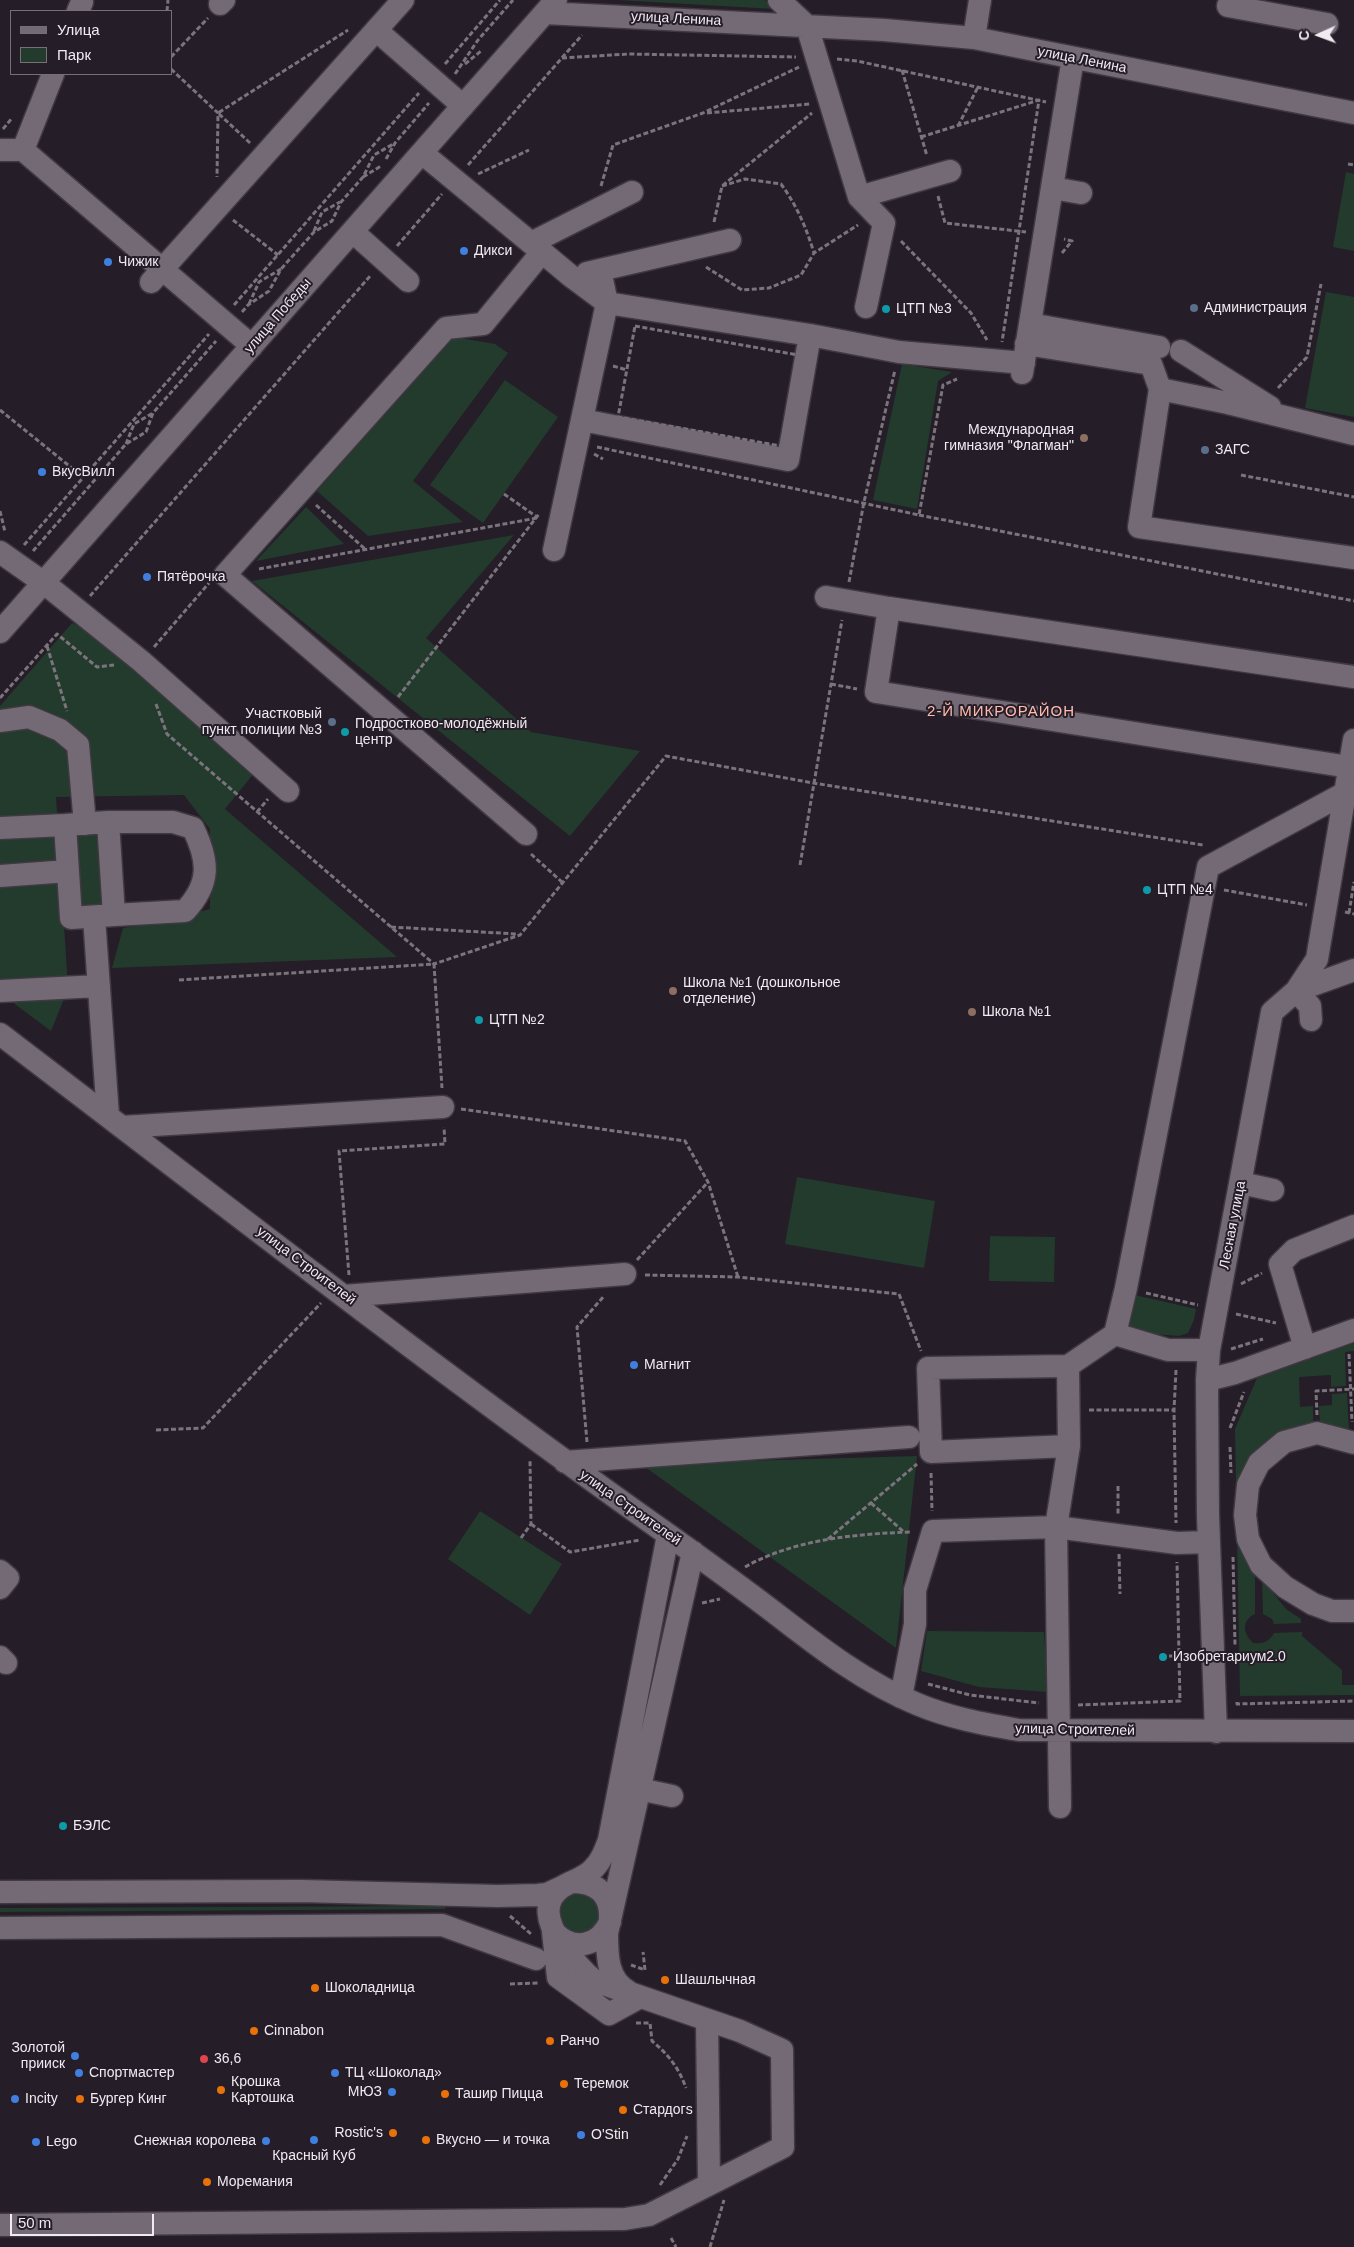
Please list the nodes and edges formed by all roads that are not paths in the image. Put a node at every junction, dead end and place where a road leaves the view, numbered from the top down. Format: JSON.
{"nodes":[{"id":1,"x":403,"y":0,"type":"edge"},
{"id":2,"x":779,"y":0,"type":"edge"},
{"id":3,"x":980,"y":0,"type":"edge"},
{"id":4,"x":550,"y":6,"type":"edge"},
{"id":5,"x":1228,"y":6,"type":"dead end"},
{"id":6,"x":1326,"y":24,"type":"dead end"},
{"id":7,"x":807,"y":26,"type":"junction"},
{"id":8,"x":376,"y":30,"type":"junction"},
{"id":9,"x":974,"y":38,"type":"junction"},
{"id":10,"x":1073,"y":58,"type":"junction"},
{"id":11,"x":54,"y":75,"type":"edge"},
{"id":12,"x":463,"y":106,"type":"junction"},
{"id":13,"x":1354,"y":113,"type":"edge"},
{"id":14,"x":0,"y":150,"type":"edge"},
{"id":15,"x":422,"y":153,"type":"junction"},
{"id":16,"x":35,"y":155,"type":"junction"},
{"id":17,"x":950,"y":171,"type":"dead end"},
{"id":18,"x":1052,"y":188,"type":"junction"},
{"id":19,"x":632,"y":192,"type":"dead end"},
{"id":20,"x":1081,"y":193,"type":"dead end"},
{"id":21,"x":859,"y":197,"type":"junction"},
{"id":22,"x":353,"y":232,"type":"junction"},
{"id":23,"x":720,"y":243,"type":"road end"},
{"id":24,"x":536,"y":247,"type":"junction"},
{"id":25,"x":600,"y":270,"type":"junction"},
{"id":26,"x":156,"y":276,"type":"junction"},
{"id":27,"x":572,"y":277,"type":"junction"},
{"id":28,"x":408,"y":281,"type":"dead end"},
{"id":29,"x":607,"y":302,"type":"junction"},
{"id":30,"x":866,"y":307,"type":"dead end"},
{"id":31,"x":810,"y":335,"type":"junction"},
{"id":32,"x":252,"y":346,"type":"junction"},
{"id":33,"x":1159,"y":347,"type":"dead end"},
{"id":34,"x":1026,"y":351,"type":"junction"},
{"id":35,"x":1181,"y":351,"type":"dead end"},
{"id":36,"x":1160,"y":389,"type":"junction"},
{"id":37,"x":1285,"y":418,"type":"junction"},
{"id":38,"x":582,"y":420,"type":"junction"},
{"id":39,"x":1354,"y":434,"type":"edge"},
{"id":40,"x":2,"y":542,"type":"edge"},
{"id":41,"x":554,"y":550,"type":"dead end"},
{"id":42,"x":1354,"y":558,"type":"edge"},
{"id":43,"x":44,"y":582,"type":"junction"},
{"id":44,"x":836,"y":599,"type":"road end"},
{"id":45,"x":889,"y":608,"type":"junction"},
{"id":46,"x":0,"y":632,"type":"edge"},
{"id":47,"x":1354,"y":677,"type":"edge"},
{"id":48,"x":0,"y":721,"type":"edge"},
{"id":49,"x":1354,"y":740,"type":"edge"},
{"id":50,"x":1349,"y":767,"type":"junction"},
{"id":51,"x":288,"y":791,"type":"dead end"},
{"id":52,"x":1345,"y":793,"type":"junction"},
{"id":53,"x":108,"y":822,"type":"junction"},
{"id":54,"x":75,"y":824,"type":"junction"},
{"id":55,"x":0,"y":828,"type":"edge"},
{"id":56,"x":526,"y":834,"type":"dead end"},
{"id":57,"x":68,"y":871,"type":"junction"},
{"id":58,"x":0,"y":876,"type":"edge"},
{"id":59,"x":104,"y":916,"type":"junction"},
{"id":60,"x":1354,"y":970,"type":"edge"},
{"id":61,"x":98,"y":986,"type":"junction"},
{"id":62,"x":0,"y":991,"type":"edge"},
{"id":63,"x":1296,"y":991,"type":"junction"},
{"id":64,"x":1311,"y":1020,"type":"dead end"},
{"id":65,"x":0,"y":1034,"type":"edge"},
{"id":66,"x":443,"y":1107,"type":"road end"},
{"id":67,"x":115,"y":1122,"type":"junction"},
{"id":68,"x":1241,"y":1183,"type":"junction"},
{"id":69,"x":1273,"y":1190,"type":"dead end"},
{"id":70,"x":1354,"y":1226,"type":"edge"},
{"id":71,"x":625,"y":1274,"type":"road end"},
{"id":72,"x":340,"y":1292,"type":"junction"},
{"id":73,"x":1354,"y":1330,"type":"edge"},
{"id":74,"x":1115,"y":1334,"type":"junction"},
{"id":75,"x":1302,"y":1338,"type":"junction"},
{"id":76,"x":1209,"y":1350,"type":"junction"},
{"id":77,"x":1068,"y":1366,"type":"junction"},
{"id":78,"x":1207,"y":1380,"type":"junction"},
{"id":79,"x":909,"y":1437,"type":"dead end"},
{"id":80,"x":1353,"y":1437,"type":"edge"},
{"id":81,"x":1069,"y":1446,"type":"junction"},
{"id":82,"x":565,"y":1462,"type":"junction"},
{"id":83,"x":1056,"y":1527,"type":"junction"},
{"id":84,"x":668,"y":1535,"type":"junction"},
{"id":85,"x":1209,"y":1542,"type":"junction"},
{"id":86,"x":693,"y":1552,"type":"junction"},
{"id":87,"x":0,"y":1571,"type":"edge"},
{"id":88,"x":0,"y":1588,"type":"edge"},
{"id":89,"x":1354,"y":1611,"type":"edge"},
{"id":90,"x":903,"y":1688,"type":"junction"},
{"id":91,"x":1059,"y":1730,"type":"junction"},
{"id":92,"x":1354,"y":1731,"type":"edge"},
{"id":93,"x":1216,"y":1732,"type":"junction"},
{"id":94,"x":639,"y":1789,"type":"junction"},
{"id":95,"x":672,"y":1796,"type":"dead end"},
{"id":96,"x":1060,"y":1808,"type":"dead end"},
{"id":97,"x":568,"y":1884,"type":"junction"},
{"id":98,"x":0,"y":1892,"type":"edge"},
{"id":99,"x":610,"y":1920,"type":"junction"},
{"id":100,"x":0,"y":1928,"type":"edge"},
{"id":101,"x":553,"y":1930,"type":"junction"},
{"id":102,"x":536,"y":1959,"type":"dead end"},
{"id":103,"x":636,"y":1995,"type":"junction"},
{"id":104,"x":708,"y":2020,"type":"junction"},
{"id":105,"x":709,"y":2184,"type":"junction"},
{"id":106,"x":0,"y":2225,"type":"edge"}],
"edges":[{"from":1,"to":8,"type":"street"},
{"from":2,"to":7,"type":"street"},
{"from":3,"to":9,"type":"street"},
{"from":4,"to":7,"type":"street","name":"улица Ленина"},
{"from":4,"to":12,"type":"street","name":"улица Победы"},
{"from":5,"to":6,"type":"street"},
{"from":7,"to":9,"type":"street","name":"улица Ленина"},
{"from":7,"to":21,"type":"street"},
{"from":8,"to":12,"type":"street"},
{"from":8,"to":26,"type":"street"},
{"from":9,"to":10,"type":"street","name":"улица Ленина"},
{"from":10,"to":13,"type":"street","name":"улица Ленина"},
{"from":10,"to":18,"type":"street"},
{"from":11,"to":16,"type":"street"},
{"from":12,"to":15,"type":"street","name":"улица Победы"},
{"from":14,"to":16,"type":"street"},
{"from":15,"to":22,"type":"street","name":"улица Победы"},
{"from":15,"to":24,"type":"street"},
{"from":16,"to":26,"type":"street"},
{"from":17,"to":21,"type":"street"},
{"from":18,"to":20,"type":"street"},
{"from":18,"to":34,"type":"street"},
{"from":19,"to":24,"type":"street"},
{"from":21,"to":30,"type":"street"},
{"from":22,"to":28,"type":"street"},
{"from":22,"to":32,"type":"street","name":"улица Победы"},
{"from":23,"to":25,"type":"street"},
{"from":24,"to":27,"type":"street"},
{"from":24,"to":56,"type":"street"},
{"from":25,"to":27,"type":"street"},
{"from":25,"to":29,"type":"street"},
{"from":26,"to":32,"type":"street"},
{"from":27,"to":29,"type":"street"},
{"from":29,"to":31,"type":"street"},
{"from":29,"to":38,"type":"street"},
{"from":31,"to":34,"type":"street"},
{"from":31,"to":38,"type":"street"},
{"from":32,"to":43,"type":"street","name":"улица Победы"},
{"from":33,"to":34,"type":"street"},
{"from":34,"to":36,"type":"street"},
{"from":35,"to":37,"type":"street"},
{"from":36,"to":37,"type":"street"},
{"from":36,"to":42,"type":"street"},
{"from":37,"to":39,"type":"street"},
{"from":38,"to":41,"type":"street"},
{"from":40,"to":43,"type":"street"},
{"from":43,"to":46,"type":"street","name":"улица Победы"},
{"from":43,"to":51,"type":"street"},
{"from":44,"to":45,"type":"street"},
{"from":45,"to":47,"type":"street"},
{"from":45,"to":50,"type":"street"},
{"from":48,"to":54,"type":"street"},
{"from":49,"to":50,"type":"street","name":"Лесная улица"},
{"from":50,"to":52,"type":"street","name":"Лесная улица"},
{"from":52,"to":63,"type":"street","name":"Лесная улица"},
{"from":52,"to":74,"type":"street"},
{"from":53,"to":54,"type":"street"},
{"from":53,"to":59,"type":"street"},
{"from":53,"to":59,"type":"street"},
{"from":54,"to":55,"type":"street"},
{"from":54,"to":57,"type":"street"},
{"from":57,"to":58,"type":"street"},
{"from":57,"to":59,"type":"street"},
{"from":59,"to":61,"type":"street"},
{"from":60,"to":63,"type":"street"},
{"from":61,"to":62,"type":"street"},
{"from":61,"to":67,"type":"street"},
{"from":63,"to":64,"type":"street"},
{"from":63,"to":68,"type":"street","name":"Лесная улица"},
{"from":65,"to":67,"type":"street","name":"улица Строителей"},
{"from":66,"to":67,"type":"street"},
{"from":67,"to":72,"type":"street","name":"улица Строителей"},
{"from":68,"to":69,"type":"street"},
{"from":68,"to":76,"type":"street","name":"Лесная улица"},
{"from":70,"to":75,"type":"street"},
{"from":71,"to":72,"type":"street"},
{"from":72,"to":82,"type":"street","name":"улица Строителей"},
{"from":73,"to":75,"type":"street"},
{"from":74,"to":76,"type":"street"},
{"from":74,"to":77,"type":"street"},
{"from":75,"to":78,"type":"street"},
{"from":76,"to":78,"type":"street","name":"Лесная улица"},
{"from":77,"to":81,"type":"street"},
{"from":77,"to":81,"type":"street"},
{"from":78,"to":85,"type":"street","name":"Лесная улица"},
{"from":79,"to":82,"type":"street"},
{"from":80,"to":89,"type":"street"},
{"from":81,"to":83,"type":"street"},
{"from":82,"to":84,"type":"street","name":"улица Строителей"},
{"from":83,"to":85,"type":"street"},
{"from":83,"to":90,"type":"street"},
{"from":83,"to":91,"type":"street"},
{"from":84,"to":86,"type":"street","name":"улица Строителей"},
{"from":84,"to":97,"type":"street"},
{"from":85,"to":93,"type":"street","name":"Лесная улица"},
{"from":86,"to":90,"type":"street","name":"улица Строителей"},
{"from":86,"to":94,"type":"street"},
{"from":87,"to":88,"type":"street"},
{"from":90,"to":91,"type":"street","name":"улица Строителей"},
{"from":91,"to":93,"type":"street","name":"улица Строителей"},
{"from":91,"to":96,"type":"street"},
{"from":92,"to":93,"type":"street","name":"улица Строителей"},
{"from":94,"to":95,"type":"street"},
{"from":94,"to":99,"type":"street"},
{"from":97,"to":98,"type":"street"},
{"from":97,"to":99,"type":"street"},
{"from":97,"to":101,"type":"street"},
{"from":99,"to":101,"type":"street"},
{"from":99,"to":103,"type":"street"},
{"from":100,"to":102,"type":"street"},
{"from":101,"to":103,"type":"street"},
{"from":103,"to":104,"type":"street"},
{"from":104,"to":105,"type":"street"},
{"from":104,"to":105,"type":"street"},
{"from":105,"to":106,"type":"street"}]}
